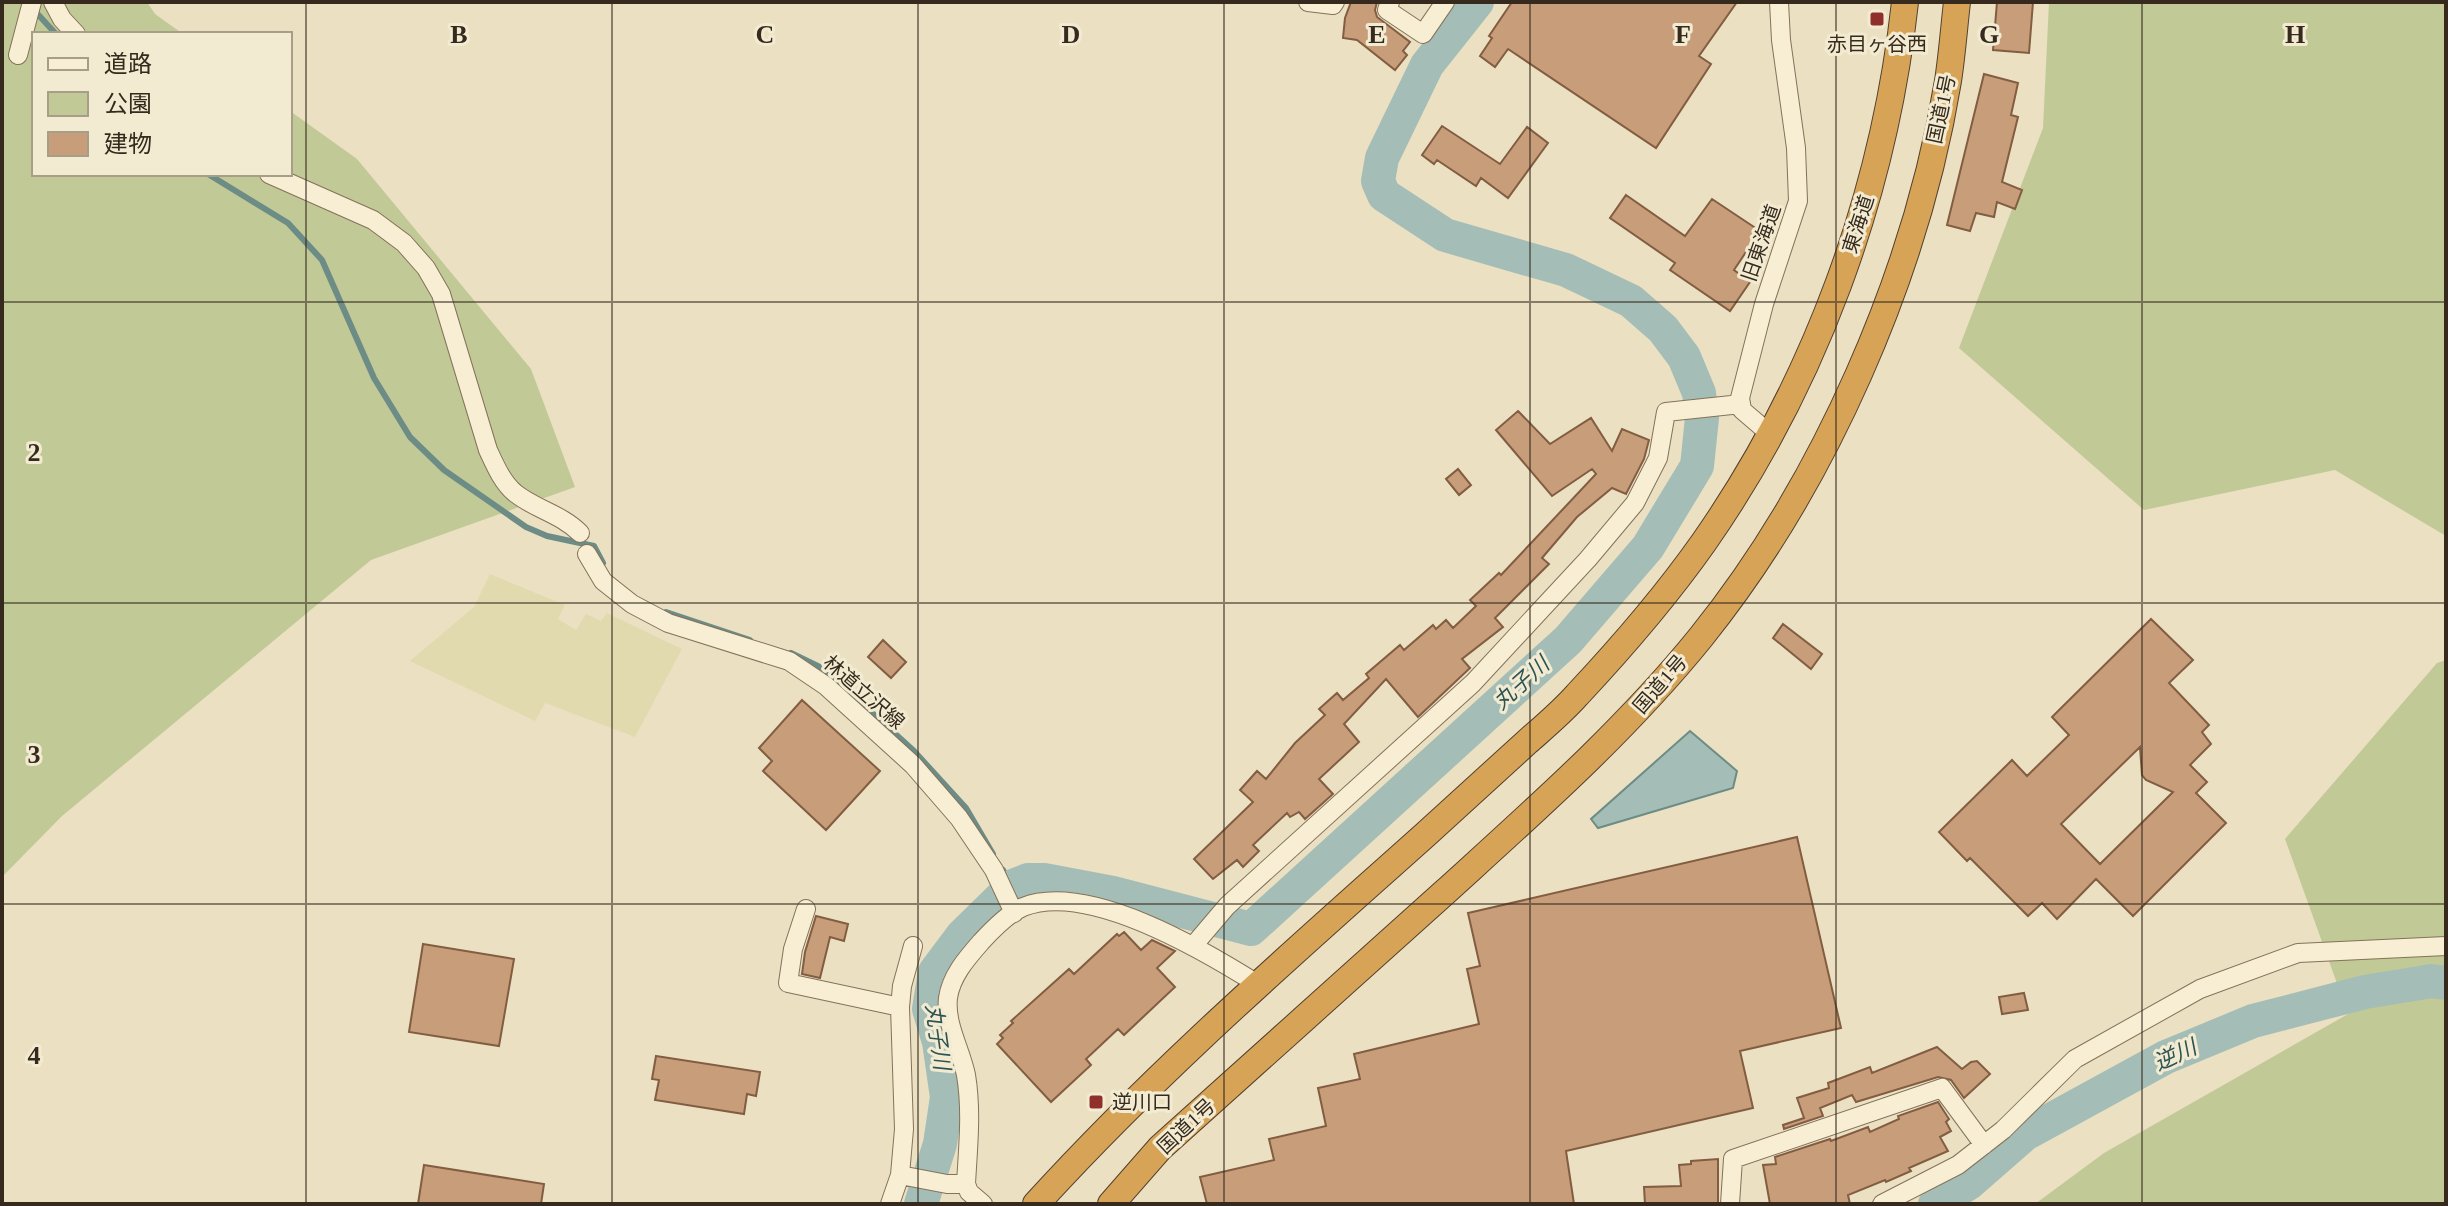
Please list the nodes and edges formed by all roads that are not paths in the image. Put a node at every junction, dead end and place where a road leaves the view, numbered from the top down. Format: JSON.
{"nodes":[{"id":1,"x":32,"y":2,"type":"edge"},
{"id":2,"x":53,"y":2,"type":"edge"},
{"id":3,"x":1335,"y":2,"type":"edge"},
{"id":4,"x":1390,"y":2,"type":"edge"},
{"id":5,"x":1445,"y":2,"type":"edge"},
{"id":6,"x":1779,"y":2,"type":"edge"},
{"id":7,"x":1905,"y":2,"type":"edge"},
{"id":8,"x":1957,"y":2,"type":"edge"},
{"id":9,"x":1305,"y":4,"type":"edge"},
{"id":10,"x":74,"y":32,"type":"edge"},
{"id":11,"x":18,"y":55,"type":"dead end"},
{"id":12,"x":274,"y":176,"type":"edge"},
{"id":13,"x":1741,"y":404,"type":"junction"},
{"id":14,"x":1770,"y":434,"type":"junction"},
{"id":15,"x":580,"y":533,"type":"dead end"},
{"id":16,"x":587,"y":554,"type":"dead end"},
{"id":17,"x":1012,"y":908,"type":"junction"},
{"id":18,"x":806,"y":909,"type":"dead end"},
{"id":19,"x":1196,"y":942,"type":"junction"},
{"id":20,"x":913,"y":946,"type":"dead end"},
{"id":21,"x":2446,"y":946,"type":"edge"},
{"id":22,"x":1259,"y":985,"type":"junction"},
{"id":23,"x":900,"y":1007,"type":"junction"},
{"id":24,"x":1984,"y":1145,"type":"junction"},
{"id":25,"x":906,"y":1176,"type":"junction"},
{"id":26,"x":956,"y":1184,"type":"junction"},
{"id":27,"x":890,"y":1204,"type":"edge"},
{"id":28,"x":983,"y":1204,"type":"edge"},
{"id":29,"x":1036,"y":1204,"type":"edge"},
{"id":30,"x":1111,"y":1204,"type":"edge"},
{"id":31,"x":1730,"y":1204,"type":"edge"},
{"id":32,"x":1882,"y":1204,"type":"edge"}],
"edges":[{"from":1,"to":11,"type":"street"},
{"from":2,"to":10,"type":"street"},
{"from":3,"to":9,"type":"street"},
{"from":4,"to":5,"type":"street"},
{"from":6,"to":13,"type":"street","name":"旧東海道"},
{"from":7,"to":14,"type":"highway","name":"東海道"},
{"from":8,"to":30,"type":"highway","name":"国道1号"},
{"from":12,"to":15,"type":"street"},
{"from":13,"to":14,"type":"street"},
{"from":13,"to":19,"type":"street"},
{"from":14,"to":22,"type":"highway"},
{"from":16,"to":17,"type":"street","name":"林道立沢線"},
{"from":17,"to":19,"type":"street"},
{"from":17,"to":26,"type":"street"},
{"from":18,"to":23,"type":"street"},
{"from":19,"to":22,"type":"street"},
{"from":20,"to":23,"type":"street"},
{"from":21,"to":24,"type":"street"},
{"from":22,"to":29,"type":"highway"},
{"from":23,"to":25,"type":"street"},
{"from":24,"to":31,"type":"street"},
{"from":24,"to":32,"type":"street"},
{"from":25,"to":26,"type":"street"},
{"from":25,"to":27,"type":"street"},
{"from":26,"to":28,"type":"street"}]}
